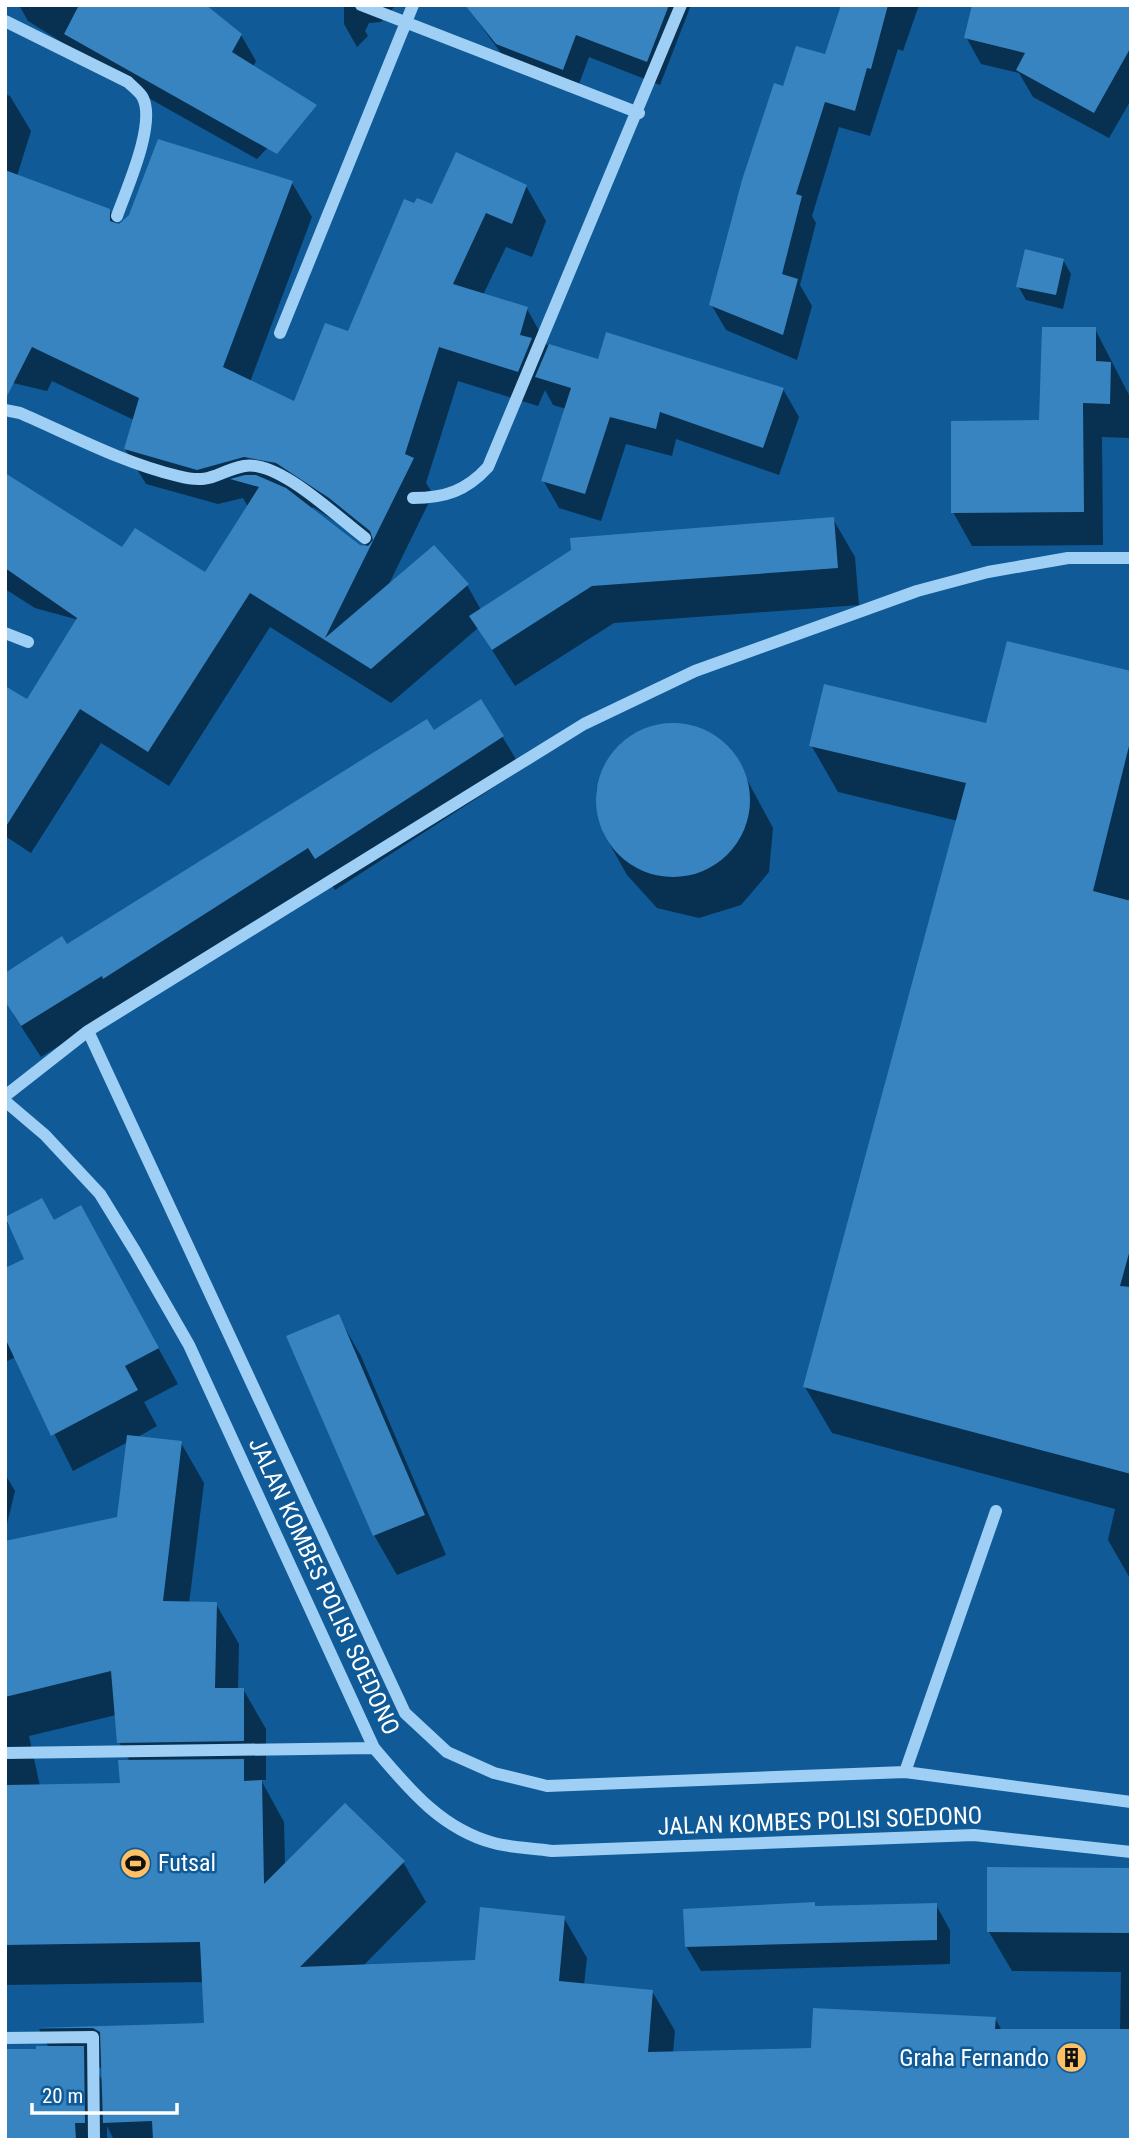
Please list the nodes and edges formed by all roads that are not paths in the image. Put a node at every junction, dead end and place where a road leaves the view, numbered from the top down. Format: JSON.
{"nodes":[{"id":1,"x":361,"y":5,"type":"edge"},
{"id":2,"x":413,"y":5,"type":"edge"},
{"id":3,"x":681,"y":5,"type":"edge"},
{"id":4,"x":5,"y":21,"type":"edge"},
{"id":5,"x":405,"y":22,"type":"junction"},
{"id":6,"x":639,"y":113,"type":"junction"},
{"id":7,"x":117,"y":216,"type":"dead end"},
{"id":8,"x":280,"y":333,"type":"dead end"},
{"id":9,"x":5,"y":410,"type":"edge"},
{"id":10,"x":413,"y":498,"type":"dead end"},
{"id":11,"x":365,"y":538,"type":"dead end"},
{"id":12,"x":1131,"y":558,"type":"edge"},
{"id":13,"x":5,"y":633,"type":"edge"},
{"id":14,"x":28,"y":642,"type":"dead end"},
{"id":15,"x":88,"y":1031,"type":"junction"},
{"id":16,"x":5,"y":1099,"type":"edge"},
{"id":17,"x":996,"y":1511,"type":"dead end"},
{"id":18,"x":374,"y":1748,"type":"junction"},
{"id":19,"x":5,"y":1753,"type":"edge"},
{"id":20,"x":905,"y":1772,"type":"junction"},
{"id":21,"x":1131,"y":1802,"type":"edge"},
{"id":22,"x":1131,"y":1852,"type":"edge"},
{"id":23,"x":5,"y":2038,"type":"edge"},
{"id":24,"x":94,"y":2140,"type":"edge"}],
"edges":[{"from":1,"to":5,"type":"street"},
{"from":2,"to":5,"type":"street"},
{"from":3,"to":6,"type":"street"},
{"from":4,"to":7,"type":"street"},
{"from":5,"to":6,"type":"street"},
{"from":5,"to":8,"type":"street"},
{"from":6,"to":10,"type":"street"},
{"from":9,"to":11,"type":"street"},
{"from":12,"to":15,"type":"street"},
{"from":13,"to":14,"type":"street"},
{"from":15,"to":16,"type":"street"},
{"from":15,"to":20,"type":"street"},
{"from":16,"to":18,"type":"street","name":"JALAN KOMBES POLISI SOEDONO"},
{"from":17,"to":20,"type":"street"},
{"from":18,"to":19,"type":"street"},
{"from":18,"to":22,"type":"street","name":"JALAN KOMBES POLISI SOEDONO"},
{"from":20,"to":21,"type":"street"},
{"from":23,"to":24,"type":"street"}]}
